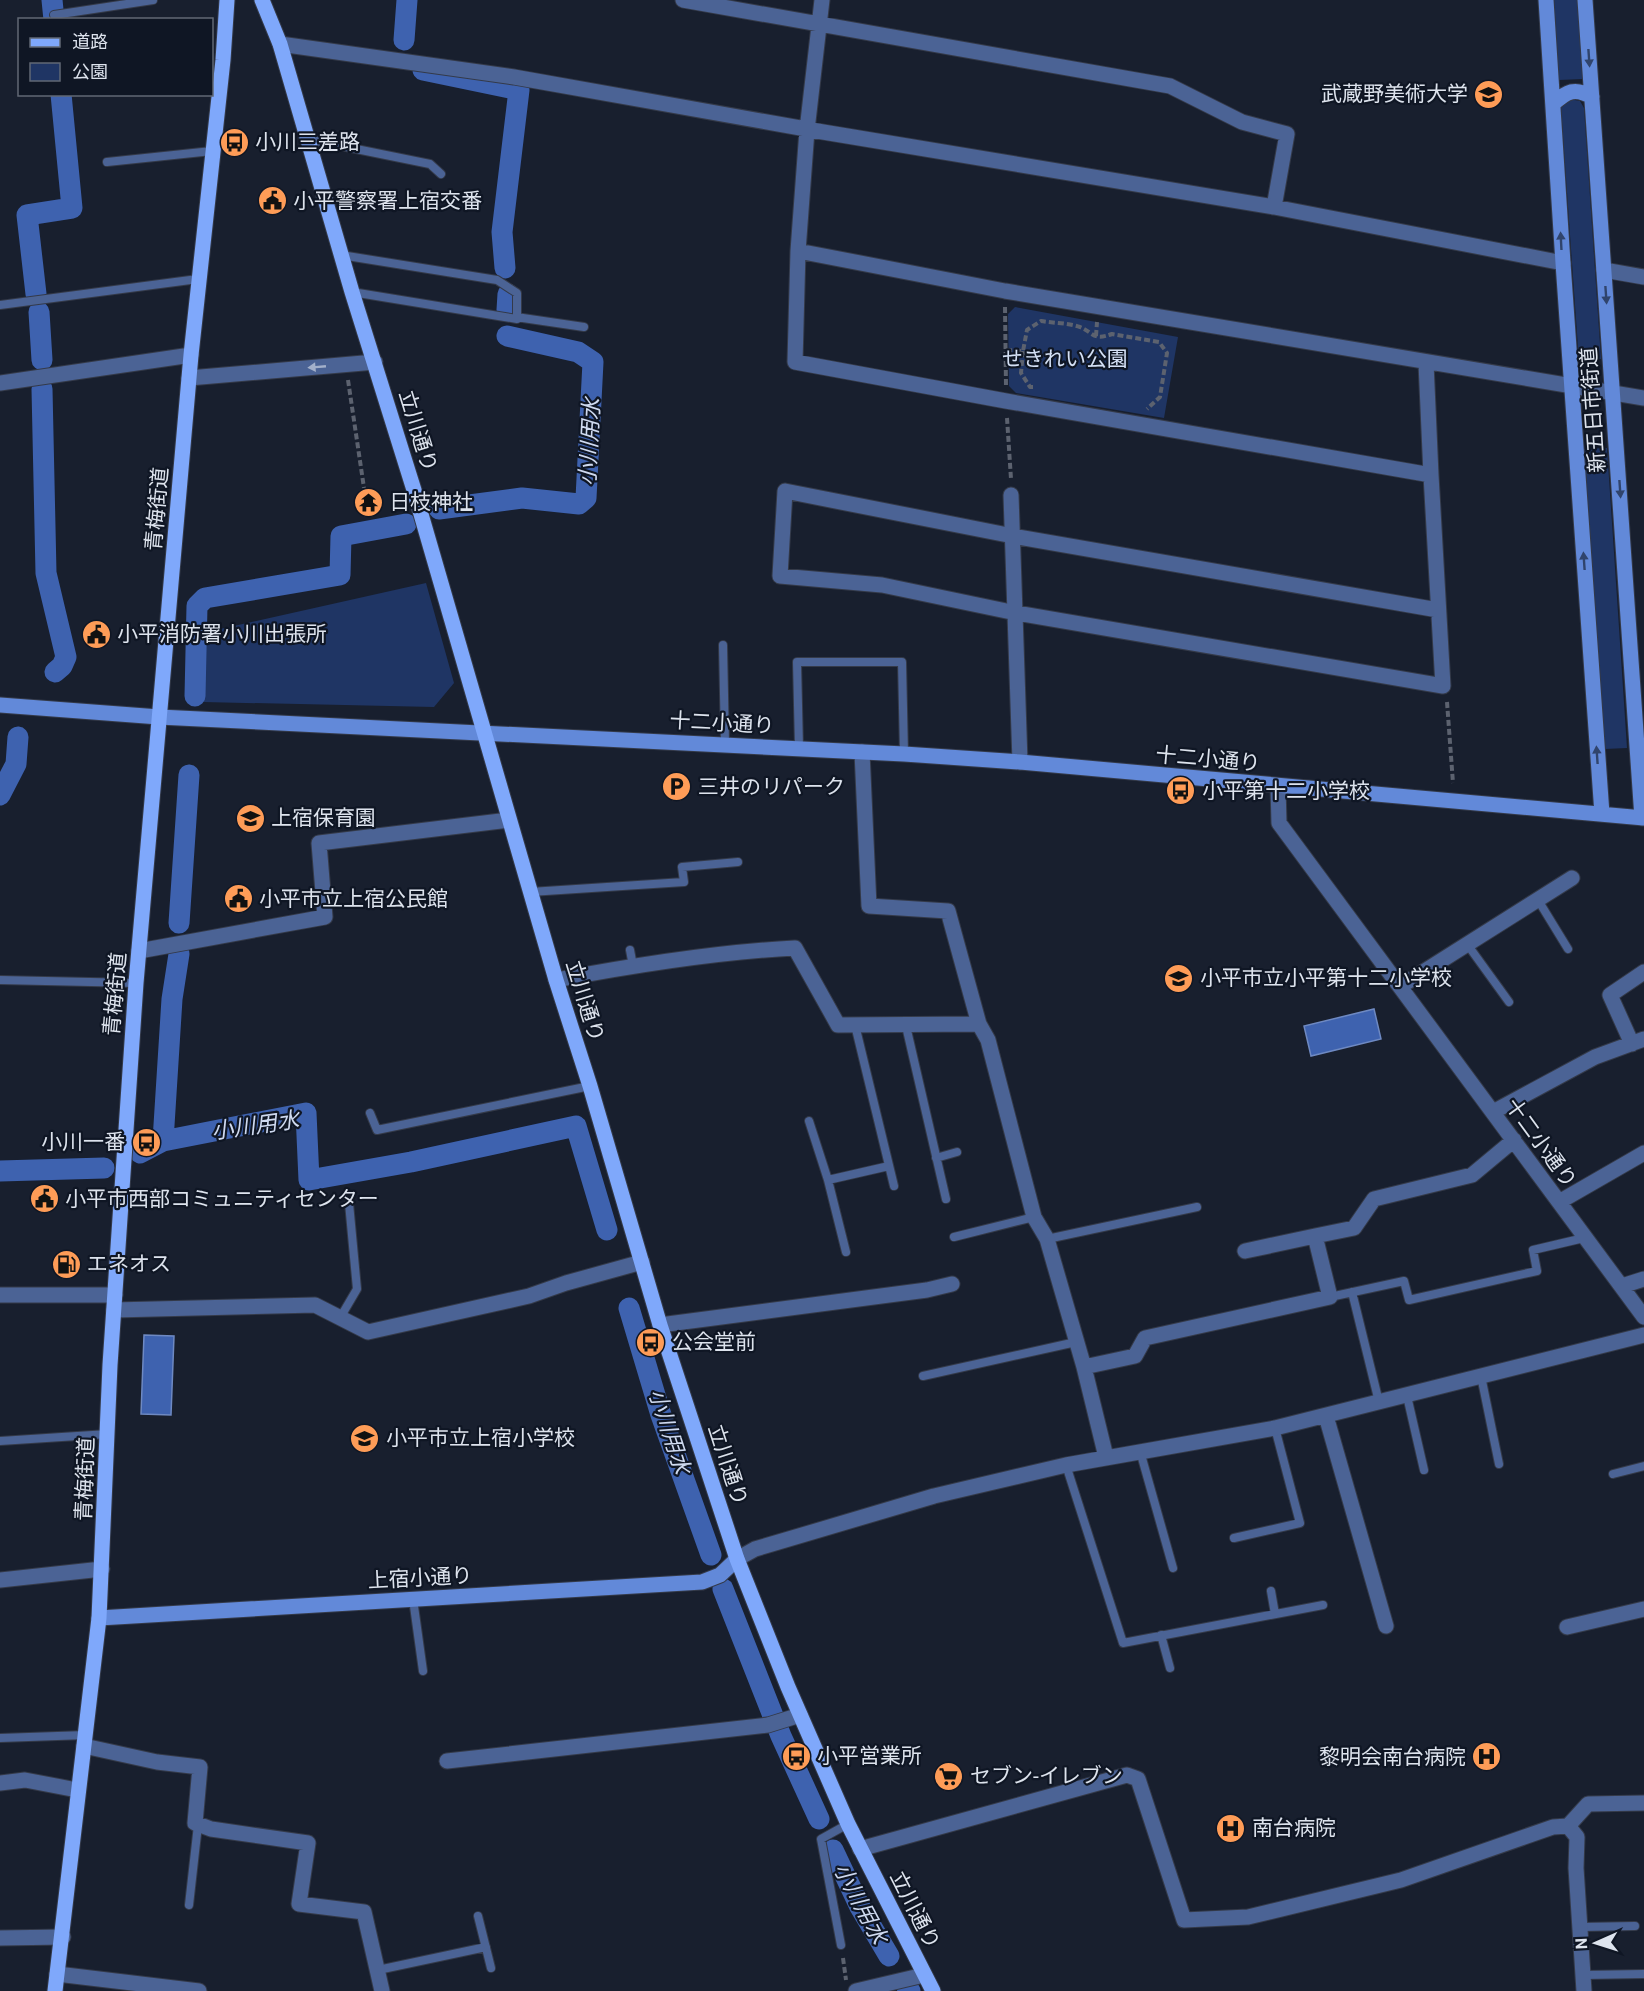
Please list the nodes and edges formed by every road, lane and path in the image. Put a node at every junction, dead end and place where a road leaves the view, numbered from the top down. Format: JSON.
{"nodes":[{"id":1,"x":153,"y":0,"type":"edge"},
{"id":2,"x":227,"y":0,"type":"edge"},
{"id":3,"x":262,"y":0,"type":"edge"},
{"id":4,"x":683,"y":0,"type":"edge"},
{"id":5,"x":822,"y":0,"type":"edge"},
{"id":6,"x":1546,"y":0,"type":"edge"},
{"id":7,"x":1585,"y":0,"type":"edge"},
{"id":8,"x":722,"y":4,"type":"edge"},
{"id":9,"x":54,"y":15,"type":"dead end"},
{"id":10,"x":819,"y":25,"type":"junction"},
{"id":11,"x":280,"y":44,"type":"junction"},
{"id":12,"x":1592,"y":97,"type":"junction"},
{"id":13,"x":1553,"y":104,"type":"junction"},
{"id":14,"x":807,"y":130,"type":"junction"},
{"id":15,"x":308,"y":139,"type":"junction"},
{"id":16,"x":212,"y":152,"type":"junction"},
{"id":17,"x":107,"y":162,"type":"dead end"},
{"id":18,"x":441,"y":174,"type":"dead end"},
{"id":19,"x":1274,"y":207,"type":"junction"},
{"id":20,"x":798,"y":251,"type":"junction"},
{"id":21,"x":341,"y":255,"type":"junction"},
{"id":22,"x":1563,"y":264,"type":"junction"},
{"id":23,"x":1604,"y":270,"type":"junction"},
{"id":24,"x":1644,"y":277,"type":"edge"},
{"id":25,"x":198,"y":279,"type":"junction"},
{"id":26,"x":1005,"y":291,"type":"junction"},
{"id":27,"x":352,"y":292,"type":"junction"},
{"id":28,"x":0,"y":305,"type":"edge"},
{"id":29,"x":516,"y":317,"type":"junction"},
{"id":30,"x":584,"y":327,"type":"dead end"},
{"id":31,"x":1006,"y":350,"type":"junction"},
{"id":32,"x":1023,"y":351,"type":"junction"},
{"id":33,"x":191,"y":355,"type":"junction"},
{"id":34,"x":375,"y":362,"type":"junction"},
{"id":35,"x":1426,"y":363,"type":"junction"},
{"id":36,"x":346,"y":364,"type":"junction"},
{"id":37,"x":189,"y":378,"type":"junction"},
{"id":38,"x":0,"y":383,"type":"edge"},
{"id":39,"x":1571,"y":385,"type":"junction"},
{"id":40,"x":1041,"y":389,"type":"dead end"},
{"id":41,"x":1613,"y":392,"type":"junction"},
{"id":42,"x":1644,"y":398,"type":"edge"},
{"id":43,"x":1006,"y":401,"type":"junction"},
{"id":44,"x":1140,"y":408,"type":"dead end"},
{"id":45,"x":1431,"y":475,"type":"junction"},
{"id":46,"x":364,"y":488,"type":"dead end"},
{"id":47,"x":1011,"y":495,"type":"joint"},
{"id":48,"x":1013,"y":536,"type":"junction"},
{"id":49,"x":1438,"y":610,"type":"junction"},
{"id":50,"x":1016,"y":613,"type":"junction"},
{"id":51,"x":723,"y":645,"type":"dead end"},
{"id":52,"x":1443,"y":686,"type":"junction"},
{"id":53,"x":0,"y":705,"type":"edge"},
{"id":54,"x":159,"y":717,"type":"junction"},
{"id":55,"x":483,"y":732,"type":"junction"},
{"id":56,"x":725,"y":743,"type":"junction"},
{"id":57,"x":799,"y":748,"type":"junction"},
{"id":58,"x":862,"y":752,"type":"junction"},
{"id":59,"x":904,"y":754,"type":"junction"},
{"id":60,"x":1020,"y":762,"type":"junction"},
{"id":61,"x":1453,"y":783,"type":"dead end"},
{"id":62,"x":1278,"y":786,"type":"junction"},
{"id":63,"x":1602,"y":814,"type":"junction"},
{"id":64,"x":1643,"y":818,"type":"edge"},
{"id":65,"x":509,"y":820,"type":"junction"},
{"id":66,"x":738,"y":862,"type":"dead end"},
{"id":67,"x":1572,"y":878,"type":"dead end"},
{"id":68,"x":530,"y":892,"type":"junction"},
{"id":69,"x":1538,"y":900,"type":"junction"},
{"id":70,"x":1467,"y":944,"type":"junction"},
{"id":71,"x":1568,"y":949,"type":"dead end"},
{"id":72,"x":630,"y":950,"type":"dead end"},
{"id":73,"x":139,"y":951,"type":"junction"},
{"id":74,"x":633,"y":966,"type":"junction"},
{"id":75,"x":1644,"y":972,"type":"edge"},
{"id":76,"x":0,"y":980,"type":"edge"},
{"id":77,"x":556,"y":980,"type":"junction"},
{"id":78,"x":136,"y":983,"type":"junction"},
{"id":79,"x":1401,"y":986,"type":"junction"},
{"id":80,"x":1509,"y":1002,"type":"dead end"},
{"id":81,"x":979,"y":1024,"type":"junction"},
{"id":82,"x":855,"y":1025,"type":"junction"},
{"id":83,"x":906,"y":1026,"type":"junction"},
{"id":84,"x":1638,"y":1041,"type":"edge"},
{"id":85,"x":590,"y":1086,"type":"junction"},
{"id":86,"x":1493,"y":1112,"type":"junction"},
{"id":87,"x":370,"y":1113,"type":"dead end"},
{"id":88,"x":809,"y":1120,"type":"dead end"},
{"id":89,"x":1514,"y":1140,"type":"junction"},
{"id":90,"x":957,"y":1152,"type":"dead end"},
{"id":91,"x":1644,"y":1153,"type":"edge"},
{"id":92,"x":936,"y":1158,"type":"junction"},
{"id":93,"x":889,"y":1166,"type":"junction"},
{"id":94,"x":828,"y":1180,"type":"junction"},
{"id":95,"x":894,"y":1186,"type":"dead end"},
{"id":96,"x":945,"y":1199,"type":"dead end"},
{"id":97,"x":1559,"y":1202,"type":"junction"},
{"id":98,"x":349,"y":1203,"type":"dead end"},
{"id":99,"x":1197,"y":1207,"type":"dead end"},
{"id":100,"x":1034,"y":1217,"type":"junction"},
{"id":101,"x":1316,"y":1236,"type":"junction"},
{"id":102,"x":954,"y":1237,"type":"dead end"},
{"id":103,"x":1584,"y":1238,"type":"junction"},
{"id":104,"x":1047,"y":1239,"type":"junction"},
{"id":105,"x":1245,"y":1251,"type":"dead end"},
{"id":106,"x":846,"y":1252,"type":"dead end"},
{"id":107,"x":642,"y":1262,"type":"junction"},
{"id":108,"x":1644,"y":1279,"type":"edge"},
{"id":109,"x":952,"y":1284,"type":"dead end"},
{"id":110,"x":1622,"y":1287,"type":"junction"},
{"id":111,"x":1352,"y":1292,"type":"junction"},
{"id":112,"x":0,"y":1295,"type":"edge"},
{"id":113,"x":1330,"y":1297,"type":"junction"},
{"id":114,"x":114,"y":1302,"type":"junction"},
{"id":115,"x":1644,"y":1317,"type":"edge"},
{"id":116,"x":340,"y":1318,"type":"junction"},
{"id":117,"x":660,"y":1324,"type":"junction"},
{"id":118,"x":1644,"y":1335,"type":"edge"},
{"id":119,"x":1076,"y":1342,"type":"junction"},
{"id":120,"x":1084,"y":1367,"type":"junction"},
{"id":121,"x":922,"y":1376,"type":"dead end"},
{"id":122,"x":1481,"y":1376,"type":"junction"},
{"id":123,"x":1407,"y":1396,"type":"junction"},
{"id":124,"x":1379,"y":1402,"type":"junction"},
{"id":125,"x":1326,"y":1416,"type":"junction"},
{"id":126,"x":1275,"y":1428,"type":"junction"},
{"id":127,"x":108,"y":1434,"type":"junction"},
{"id":128,"x":0,"y":1441,"type":"edge"},
{"id":129,"x":1140,"y":1451,"type":"junction"},
{"id":130,"x":1106,"y":1457,"type":"junction"},
{"id":131,"x":1499,"y":1464,"type":"dead end"},
{"id":132,"x":1066,"y":1465,"type":"junction"},
{"id":133,"x":1644,"y":1466,"type":"edge"},
{"id":134,"x":1424,"y":1470,"type":"dead end"},
{"id":135,"x":1613,"y":1474,"type":"dead end"},
{"id":136,"x":1234,"y":1538,"type":"dead end"},
{"id":137,"x":737,"y":1559,"type":"junction"},
{"id":138,"x":1173,"y":1568,"type":"dead end"},
{"id":139,"x":102,"y":1569,"type":"junction"},
{"id":140,"x":0,"y":1580,"type":"edge"},
{"id":141,"x":1271,"y":1591,"type":"dead end"},
{"id":142,"x":412,"y":1599,"type":"junction"},
{"id":143,"x":1323,"y":1605,"type":"dead end"},
{"id":144,"x":1644,"y":1609,"type":"edge"},
{"id":145,"x":1275,"y":1614,"type":"junction"},
{"id":146,"x":99,"y":1618,"type":"junction"},
{"id":147,"x":1386,"y":1626,"type":"dead end"},
{"id":148,"x":1567,"y":1627,"type":"dead end"},
{"id":149,"x":1161,"y":1635,"type":"junction"},
{"id":150,"x":1170,"y":1668,"type":"dead end"},
{"id":151,"x":423,"y":1671,"type":"dead end"},
{"id":152,"x":800,"y":1715,"type":"junction"},
{"id":153,"x":0,"y":1738,"type":"edge"},
{"id":154,"x":85,"y":1741,"type":"junction"},
{"id":155,"x":447,"y":1761,"type":"dead end"},
{"id":156,"x":0,"y":1783,"type":"edge"},
{"id":157,"x":77,"y":1790,"type":"junction"},
{"id":158,"x":1644,"y":1803,"type":"edge"},
{"id":159,"x":848,"y":1824,"type":"junction"},
{"id":160,"x":198,"y":1825,"type":"junction"},
{"id":161,"x":1568,"y":1826,"type":"junction"},
{"id":162,"x":860,"y":1849,"type":"junction"},
{"id":163,"x":189,"y":1905,"type":"dead end"},
{"id":164,"x":478,"y":1916,"type":"dead end"},
{"id":165,"x":1635,"y":1926,"type":"dead end"},
{"id":166,"x":1580,"y":1927,"type":"junction"},
{"id":167,"x":63,"y":1937,"type":"junction"},
{"id":168,"x":0,"y":1938,"type":"edge"},
{"id":169,"x":841,"y":1945,"type":"joint"},
{"id":170,"x":486,"y":1947,"type":"junction"},
{"id":171,"x":491,"y":1968,"type":"dead end"},
{"id":172,"x":378,"y":1970,"type":"junction"},
{"id":173,"x":57,"y":1974,"type":"junction"},
{"id":174,"x":1644,"y":1974,"type":"edge"},
{"id":175,"x":924,"y":1975,"type":"junction"},
{"id":176,"x":1583,"y":1975,"type":"junction"},
{"id":177,"x":55,"y":1991,"type":"edge"},
{"id":178,"x":199,"y":1991,"type":"edge"},
{"id":179,"x":382,"y":1991,"type":"edge"},
{"id":180,"x":848,"y":1991,"type":"edge"},
{"id":181,"x":856,"y":1991,"type":"edge"},
{"id":182,"x":933,"y":1991,"type":"edge"},
{"id":183,"x":1584,"y":1991,"type":"edge"}],
"edges":[{"from":1,"to":9,"type":"lane"},
{"from":2,"to":16,"type":"main road","name":"青梅街道"},
{"from":3,"to":11,"type":"main road","name":"立川通り"},
{"from":4,"to":8,"type":"street"},
{"from":5,"to":10,"type":"street"},
{"from":6,"to":13,"type":"street","name":"新五日市街道"},
{"from":7,"to":12,"type":"street","name":"新五日市街道","one_way":true},
{"from":8,"to":10,"type":"street"},
{"from":10,"to":14,"type":"street"},
{"from":10,"to":19,"type":"street"},
{"from":11,"to":14,"type":"street"},
{"from":11,"to":15,"type":"main road","name":"立川通り"},
{"from":12,"to":13,"type":"street"},
{"from":12,"to":23,"type":"street","name":"新五日市街道"},
{"from":22,"to":13,"type":"street","name":"新五日市街道","one_way":true},
{"from":14,"to":19,"type":"street"},
{"from":14,"to":20,"type":"street"},
{"from":15,"to":18,"type":"lane"},
{"from":15,"to":21,"type":"main road","name":"立川通り"},
{"from":16,"to":17,"type":"lane"},
{"from":16,"to":25,"type":"main road","name":"青梅街道"},
{"from":19,"to":22,"type":"street"},
{"from":20,"to":26,"type":"street"},
{"from":20,"to":43,"type":"street"},
{"from":21,"to":27,"type":"main road","name":"立川通り"},
{"from":21,"to":29,"type":"lane"},
{"from":22,"to":39,"type":"street","name":"新五日市街道"},
{"from":23,"to":24,"type":"street"},
{"from":23,"to":41,"type":"street","name":"新五日市街道","one_way":true},
{"from":25,"to":28,"type":"lane"},
{"from":25,"to":33,"type":"main road","name":"青梅街道"},
{"from":26,"to":31,"type":"path"},
{"from":26,"to":35,"type":"street"},
{"from":27,"to":29,"type":"lane"},
{"from":27,"to":34,"type":"main road","name":"立川通り"},
{"from":29,"to":30,"type":"lane"},
{"from":31,"to":32,"type":"path"},
{"from":31,"to":43,"type":"path"},
{"from":32,"to":40,"type":"path"},
{"from":32,"to":44,"type":"path"},
{"from":33,"to":37,"type":"main road","name":"青梅街道"},
{"from":33,"to":38,"type":"street"},
{"from":34,"to":36,"type":"street"},
{"from":34,"to":55,"type":"main road","name":"立川通り"},
{"from":35,"to":39,"type":"street"},
{"from":35,"to":45,"type":"street"},
{"from":36,"to":37,"type":"street","one_way":true},
{"from":36,"to":46,"type":"path"},
{"from":37,"to":54,"type":"main road","name":"青梅街道"},
{"from":39,"to":41,"type":"street"},
{"from":63,"to":39,"type":"street","name":"新五日市街道","one_way":true},
{"from":41,"to":42,"type":"street"},
{"from":41,"to":64,"type":"street","name":"新五日市街道","one_way":true},
{"from":43,"to":45,"type":"street"},
{"from":43,"to":47,"type":"path"},
{"from":45,"to":49,"type":"street"},
{"from":47,"to":48,"type":"street"},
{"from":48,"to":49,"type":"street"},
{"from":48,"to":50,"type":"street"},
{"from":48,"to":50,"type":"street"},
{"from":49,"to":52,"type":"street"},
{"from":50,"to":52,"type":"street"},
{"from":50,"to":60,"type":"street"},
{"from":51,"to":56,"type":"lane"},
{"from":52,"to":61,"type":"path"},
{"from":53,"to":54,"type":"street","name":"十二小通り"},
{"from":54,"to":55,"type":"street","name":"十二小通り"},
{"from":54,"to":73,"type":"main road","name":"青梅街道"},
{"from":55,"to":56,"type":"street","name":"十二小通り"},
{"from":55,"to":65,"type":"main road","name":"立川通り"},
{"from":56,"to":57,"type":"street","name":"十二小通り"},
{"from":57,"to":58,"type":"street","name":"十二小通り"},
{"from":57,"to":59,"type":"lane"},
{"from":58,"to":59,"type":"street","name":"十二小通り"},
{"from":58,"to":81,"type":"street"},
{"from":59,"to":60,"type":"street","name":"十二小通り"},
{"from":60,"to":62,"type":"street","name":"十二小通り"},
{"from":62,"to":63,"type":"street"},
{"from":62,"to":79,"type":"street","name":"十二小通り"},
{"from":63,"to":64,"type":"street"},
{"from":65,"to":68,"type":"main road","name":"立川通り"},
{"from":65,"to":73,"type":"street"},
{"from":66,"to":68,"type":"lane"},
{"from":67,"to":69,"type":"street"},
{"from":68,"to":77,"type":"main road","name":"立川通り"},
{"from":69,"to":70,"type":"street"},
{"from":69,"to":71,"type":"lane"},
{"from":70,"to":79,"type":"street"},
{"from":70,"to":80,"type":"lane"},
{"from":72,"to":74,"type":"lane"},
{"from":73,"to":78,"type":"main road","name":"青梅街道"},
{"from":74,"to":77,"type":"street"},
{"from":74,"to":82,"type":"street"},
{"from":75,"to":84,"type":"street"},
{"from":76,"to":78,"type":"lane"},
{"from":77,"to":85,"type":"main road","name":"立川通り"},
{"from":78,"to":114,"type":"main road","name":"青梅街道"},
{"from":79,"to":86,"type":"street","name":"十二小通り"},
{"from":81,"to":83,"type":"street"},
{"from":81,"to":100,"type":"street"},
{"from":82,"to":83,"type":"street"},
{"from":82,"to":93,"type":"lane"},
{"from":83,"to":92,"type":"lane"},
{"from":84,"to":86,"type":"street"},
{"from":85,"to":87,"type":"lane"},
{"from":85,"to":107,"type":"main road","name":"立川通り"},
{"from":86,"to":89,"type":"street","name":"十二小通り"},
{"from":88,"to":94,"type":"lane"},
{"from":89,"to":97,"type":"street","name":"十二小通り"},
{"from":89,"to":101,"type":"street"},
{"from":90,"to":92,"type":"lane"},
{"from":91,"to":97,"type":"street"},
{"from":92,"to":96,"type":"lane"},
{"from":93,"to":94,"type":"lane"},
{"from":93,"to":95,"type":"lane"},
{"from":94,"to":106,"type":"lane"},
{"from":97,"to":103,"type":"street","name":"十二小通り"},
{"from":98,"to":116,"type":"lane"},
{"from":99,"to":104,"type":"lane"},
{"from":100,"to":102,"type":"lane"},
{"from":100,"to":104,"type":"street"},
{"from":101,"to":105,"type":"street"},
{"from":101,"to":113,"type":"street"},
{"from":103,"to":110,"type":"street","name":"十二小通り"},
{"from":103,"to":111,"type":"lane"},
{"from":104,"to":119,"type":"street"},
{"from":107,"to":116,"type":"street"},
{"from":107,"to":117,"type":"main road","name":"立川通り"},
{"from":108,"to":110,"type":"street"},
{"from":109,"to":117,"type":"street"},
{"from":110,"to":115,"type":"street","name":"十二小通り"},
{"from":111,"to":113,"type":"lane"},
{"from":111,"to":124,"type":"lane"},
{"from":112,"to":114,"type":"street"},
{"from":113,"to":120,"type":"street"},
{"from":114,"to":116,"type":"street"},
{"from":114,"to":127,"type":"main road","name":"青梅街道"},
{"from":117,"to":137,"type":"main road","name":"立川通り"},
{"from":118,"to":122,"type":"street"},
{"from":119,"to":120,"type":"street"},
{"from":119,"to":121,"type":"lane"},
{"from":120,"to":130,"type":"street"},
{"from":122,"to":123,"type":"street"},
{"from":122,"to":131,"type":"lane"},
{"from":123,"to":124,"type":"street"},
{"from":123,"to":134,"type":"lane"},
{"from":124,"to":125,"type":"street"},
{"from":125,"to":126,"type":"street"},
{"from":125,"to":147,"type":"street"},
{"from":126,"to":129,"type":"street"},
{"from":126,"to":136,"type":"lane"},
{"from":127,"to":128,"type":"lane"},
{"from":127,"to":139,"type":"main road","name":"青梅街道"},
{"from":129,"to":130,"type":"street"},
{"from":129,"to":138,"type":"lane"},
{"from":130,"to":132,"type":"street"},
{"from":132,"to":137,"type":"street"},
{"from":132,"to":149,"type":"lane"},
{"from":133,"to":135,"type":"lane"},
{"from":137,"to":142,"type":"street","name":"上宿小通り"},
{"from":137,"to":152,"type":"main road","name":"立川通り"},
{"from":139,"to":140,"type":"street"},
{"from":139,"to":146,"type":"main road","name":"青梅街道"},
{"from":141,"to":145,"type":"lane"},
{"from":142,"to":146,"type":"street","name":"上宿小通り"},
{"from":142,"to":151,"type":"lane"},
{"from":143,"to":145,"type":"lane"},
{"from":144,"to":148,"type":"street"},
{"from":145,"to":149,"type":"lane"},
{"from":146,"to":154,"type":"main road","name":"青梅街道"},
{"from":149,"to":150,"type":"lane"},
{"from":152,"to":155,"type":"street"},
{"from":152,"to":159,"type":"main road","name":"立川通り"},
{"from":153,"to":154,"type":"lane"},
{"from":154,"to":157,"type":"main road","name":"青梅街道"},
{"from":154,"to":160,"type":"street"},
{"from":156,"to":157,"type":"street"},
{"from":157,"to":167,"type":"main road","name":"青梅街道"},
{"from":158,"to":161,"type":"street"},
{"from":159,"to":162,"type":"main road","name":"立川通り"},
{"from":159,"to":169,"type":"lane"},
{"from":160,"to":163,"type":"lane"},
{"from":160,"to":172,"type":"street"},
{"from":161,"to":162,"type":"street"},
{"from":161,"to":166,"type":"street"},
{"from":162,"to":175,"type":"main road","name":"立川通り"},
{"from":164,"to":170,"type":"lane"},
{"from":165,"to":166,"type":"lane"},
{"from":166,"to":176,"type":"street"},
{"from":167,"to":168,"type":"street"},
{"from":167,"to":173,"type":"main road","name":"青梅街道"},
{"from":169,"to":180,"type":"path"},
{"from":170,"to":171,"type":"lane"},
{"from":170,"to":172,"type":"lane"},
{"from":172,"to":179,"type":"street"},
{"from":173,"to":177,"type":"main road","name":"青梅街道"},
{"from":173,"to":178,"type":"street"},
{"from":174,"to":176,"type":"lane"},
{"from":175,"to":181,"type":"street"},
{"from":175,"to":182,"type":"main road","name":"立川通り"},
{"from":176,"to":183,"type":"street"}]}
